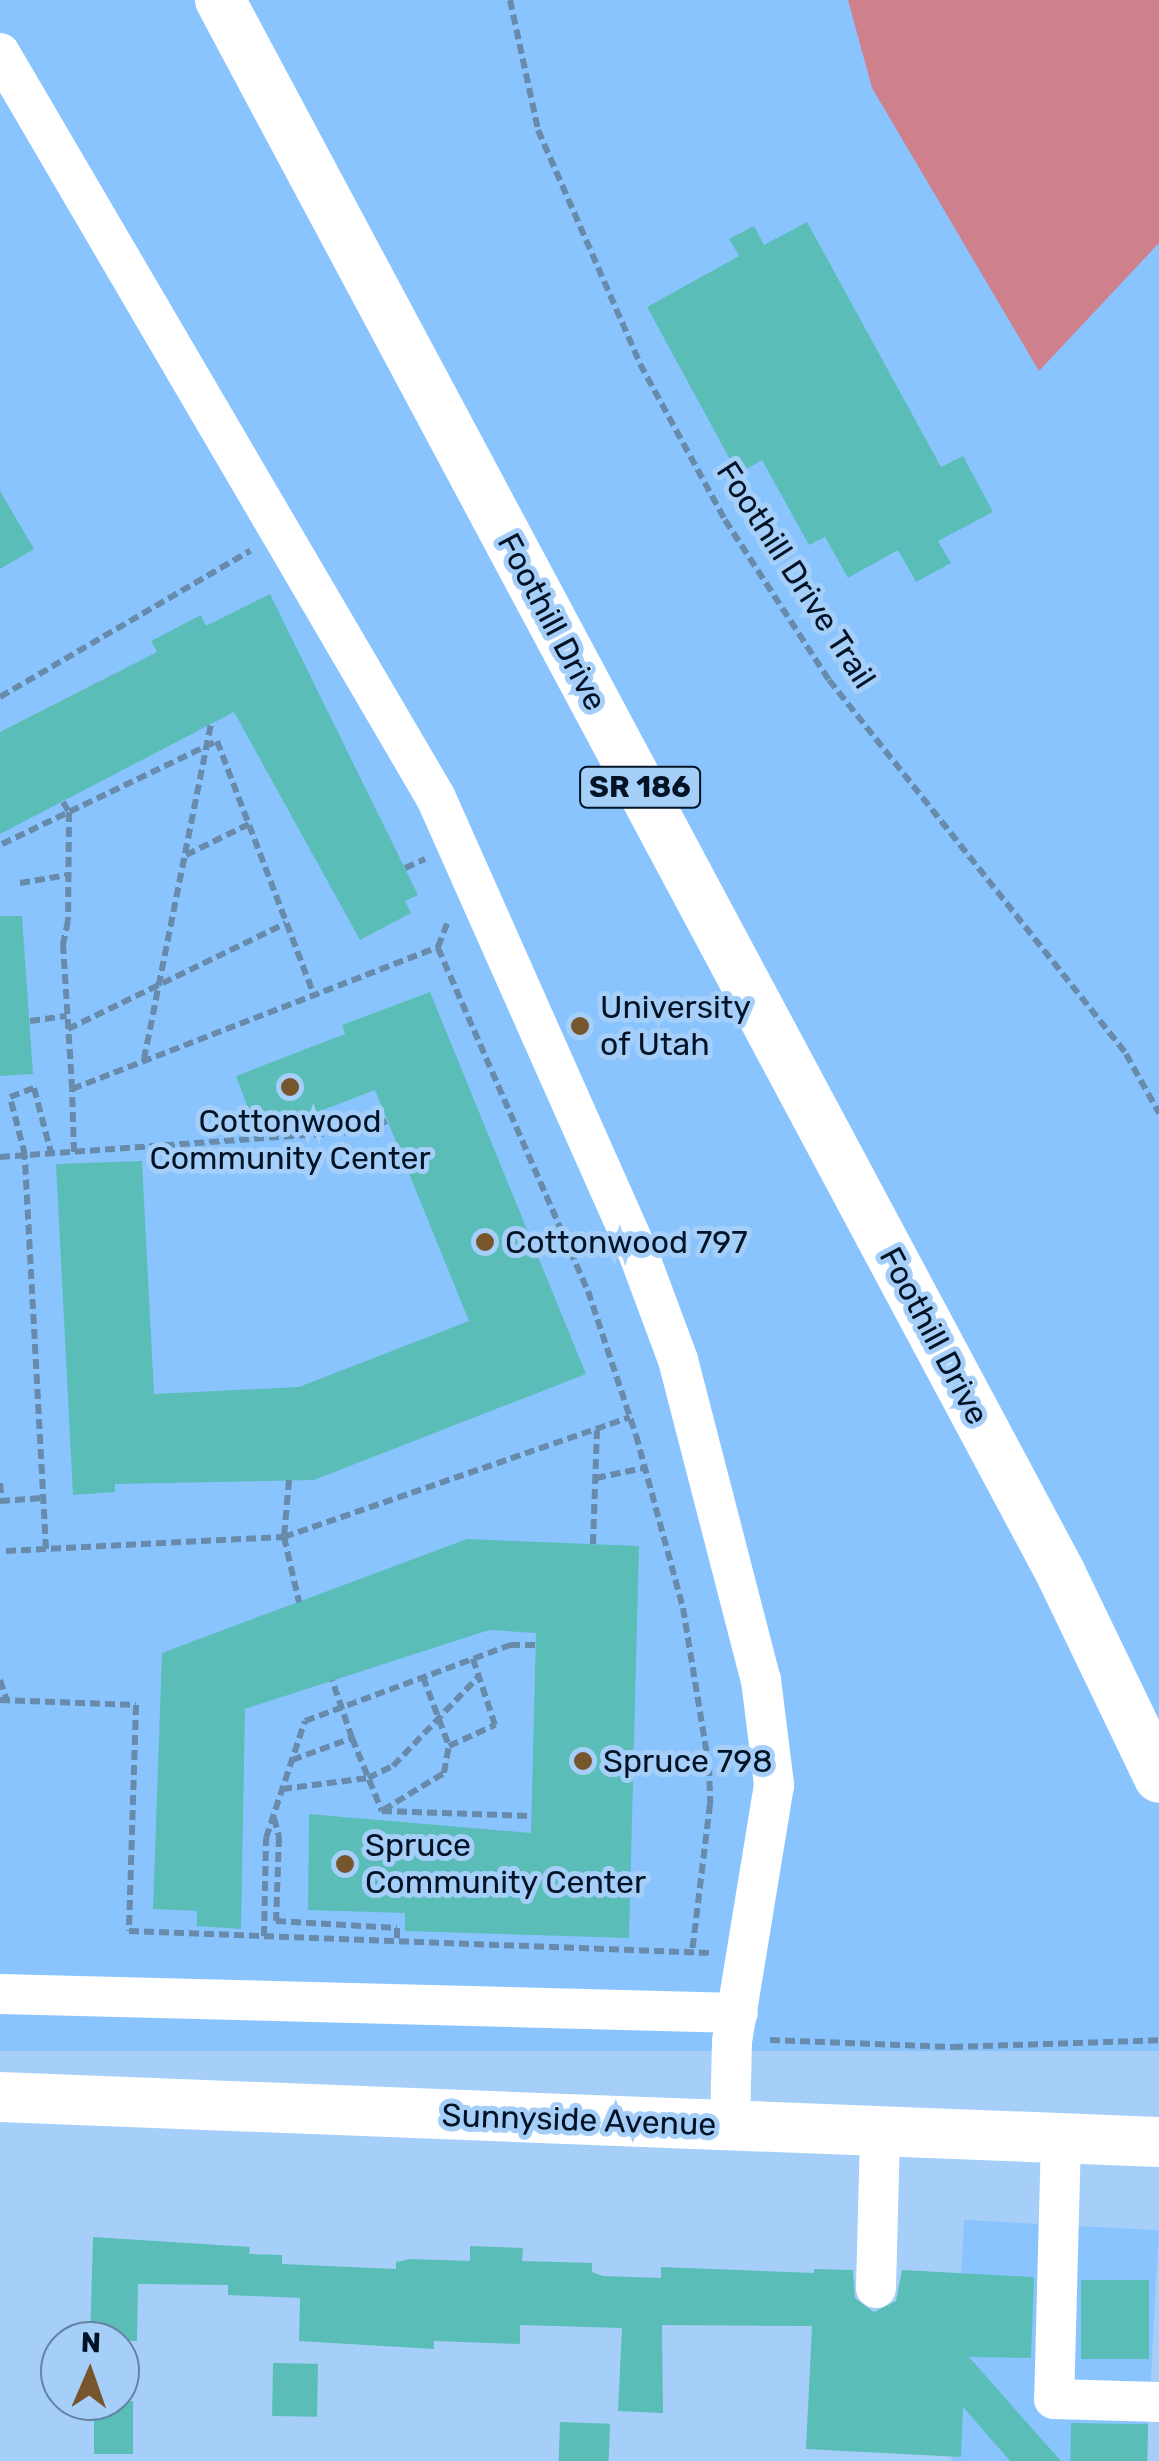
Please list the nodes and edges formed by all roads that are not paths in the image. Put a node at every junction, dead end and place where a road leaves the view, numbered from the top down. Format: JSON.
{"nodes":[{"id":1,"x":220,"y":0,"type":"edge"},
{"id":2,"x":0,"y":53,"type":"edge"},
{"id":3,"x":1159,"y":1778,"type":"edge"},
{"id":4,"x":0,"y":1994,"type":"edge"},
{"id":5,"x":749,"y":2026,"type":"junction"},
{"id":6,"x":0,"y":2097,"type":"edge"},
{"id":7,"x":730,"y":2126,"type":"junction"},
{"id":8,"x":880,"y":2132,"type":"junction"},
{"id":9,"x":1061,"y":2138,"type":"junction"},
{"id":10,"x":1159,"y":2142,"type":"edge"},
{"id":11,"x":876,"y":2288,"type":"dead end"},
{"id":12,"x":1159,"y":2402,"type":"edge"}],
"edges":[{"from":1,"to":3,"type":"main road","name":"Foothill Drive","number":"SR 186"},
{"from":2,"to":5,"type":"lane"},
{"from":4,"to":5,"type":"lane"},
{"from":5,"to":7,"type":"lane"},
{"from":6,"to":7,"type":"main road","name":"Sunnyside Avenue"},
{"from":7,"to":8,"type":"main road","name":"Sunnyside Avenue"},
{"from":8,"to":9,"type":"main road","name":"Sunnyside Avenue"},
{"from":8,"to":11,"type":"lane"},
{"from":9,"to":10,"type":"main road","name":"Sunnyside Avenue"},
{"from":9,"to":12,"type":"lane"}]}
